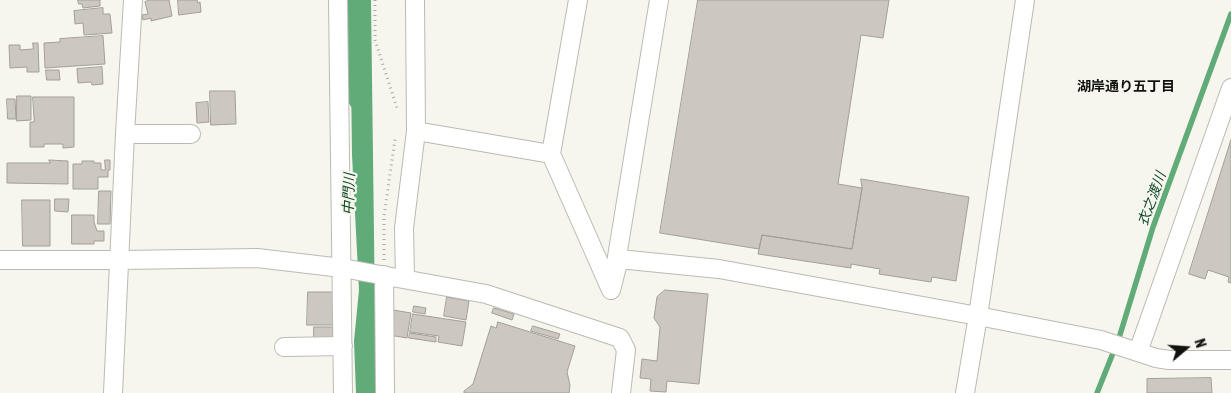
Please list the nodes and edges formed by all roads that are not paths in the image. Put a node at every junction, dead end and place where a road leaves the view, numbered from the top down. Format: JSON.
{"nodes":[{"id":1,"x":132,"y":0,"type":"edge"},
{"id":2,"x":338,"y":0,"type":"edge"},
{"id":3,"x":415,"y":0,"type":"edge"},
{"id":4,"x":578,"y":0,"type":"edge"},
{"id":5,"x":659,"y":0,"type":"edge"},
{"id":6,"x":1025,"y":0,"type":"edge"},
{"id":7,"x":1231,"y":88,"type":"edge"},
{"id":8,"x":416,"y":131,"type":"junction"},
{"id":9,"x":125,"y":134,"type":"junction"},
{"id":10,"x":190,"y":134,"type":"dead end"},
{"id":11,"x":552,"y":154,"type":"junction"},
{"id":12,"x":0,"y":260,"type":"edge"},
{"id":13,"x":120,"y":260,"type":"junction"},
{"id":14,"x":343,"y":268,"type":"junction"},
{"id":15,"x":384,"y":275,"type":"junction"},
{"id":16,"x":405,"y":279,"type":"junction"},
{"id":17,"x":611,"y":290,"type":"junction"},
{"id":18,"x":978,"y":316,"type":"junction"},
{"id":19,"x":343,"y":346,"type":"junction"},
{"id":20,"x":284,"y":347,"type":"dead end"},
{"id":21,"x":1136,"y":351,"type":"junction"},
{"id":22,"x":1231,"y":360,"type":"edge"},
{"id":23,"x":113,"y":393,"type":"edge"},
{"id":24,"x":343,"y":393,"type":"edge"},
{"id":25,"x":385,"y":393,"type":"edge"},
{"id":26,"x":621,"y":393,"type":"edge"},
{"id":27,"x":965,"y":393,"type":"edge"}],
"edges":[{"from":1,"to":9,"type":"street"},
{"from":2,"to":14,"type":"street"},
{"from":3,"to":8,"type":"street"},
{"from":4,"to":11,"type":"street"},
{"from":5,"to":17,"type":"street"},
{"from":6,"to":18,"type":"street"},
{"from":7,"to":21,"type":"street"},
{"from":8,"to":11,"type":"street"},
{"from":8,"to":16,"type":"street"},
{"from":9,"to":10,"type":"street"},
{"from":9,"to":13,"type":"street"},
{"from":11,"to":17,"type":"street"},
{"from":12,"to":13,"type":"street"},
{"from":13,"to":14,"type":"street"},
{"from":13,"to":23,"type":"street"},
{"from":14,"to":15,"type":"street"},
{"from":14,"to":19,"type":"street"},
{"from":15,"to":16,"type":"street"},
{"from":15,"to":25,"type":"street"},
{"from":16,"to":26,"type":"street"},
{"from":17,"to":18,"type":"street"},
{"from":18,"to":21,"type":"street"},
{"from":18,"to":27,"type":"street"},
{"from":19,"to":20,"type":"street"},
{"from":19,"to":24,"type":"street"},
{"from":21,"to":22,"type":"street"}]}
